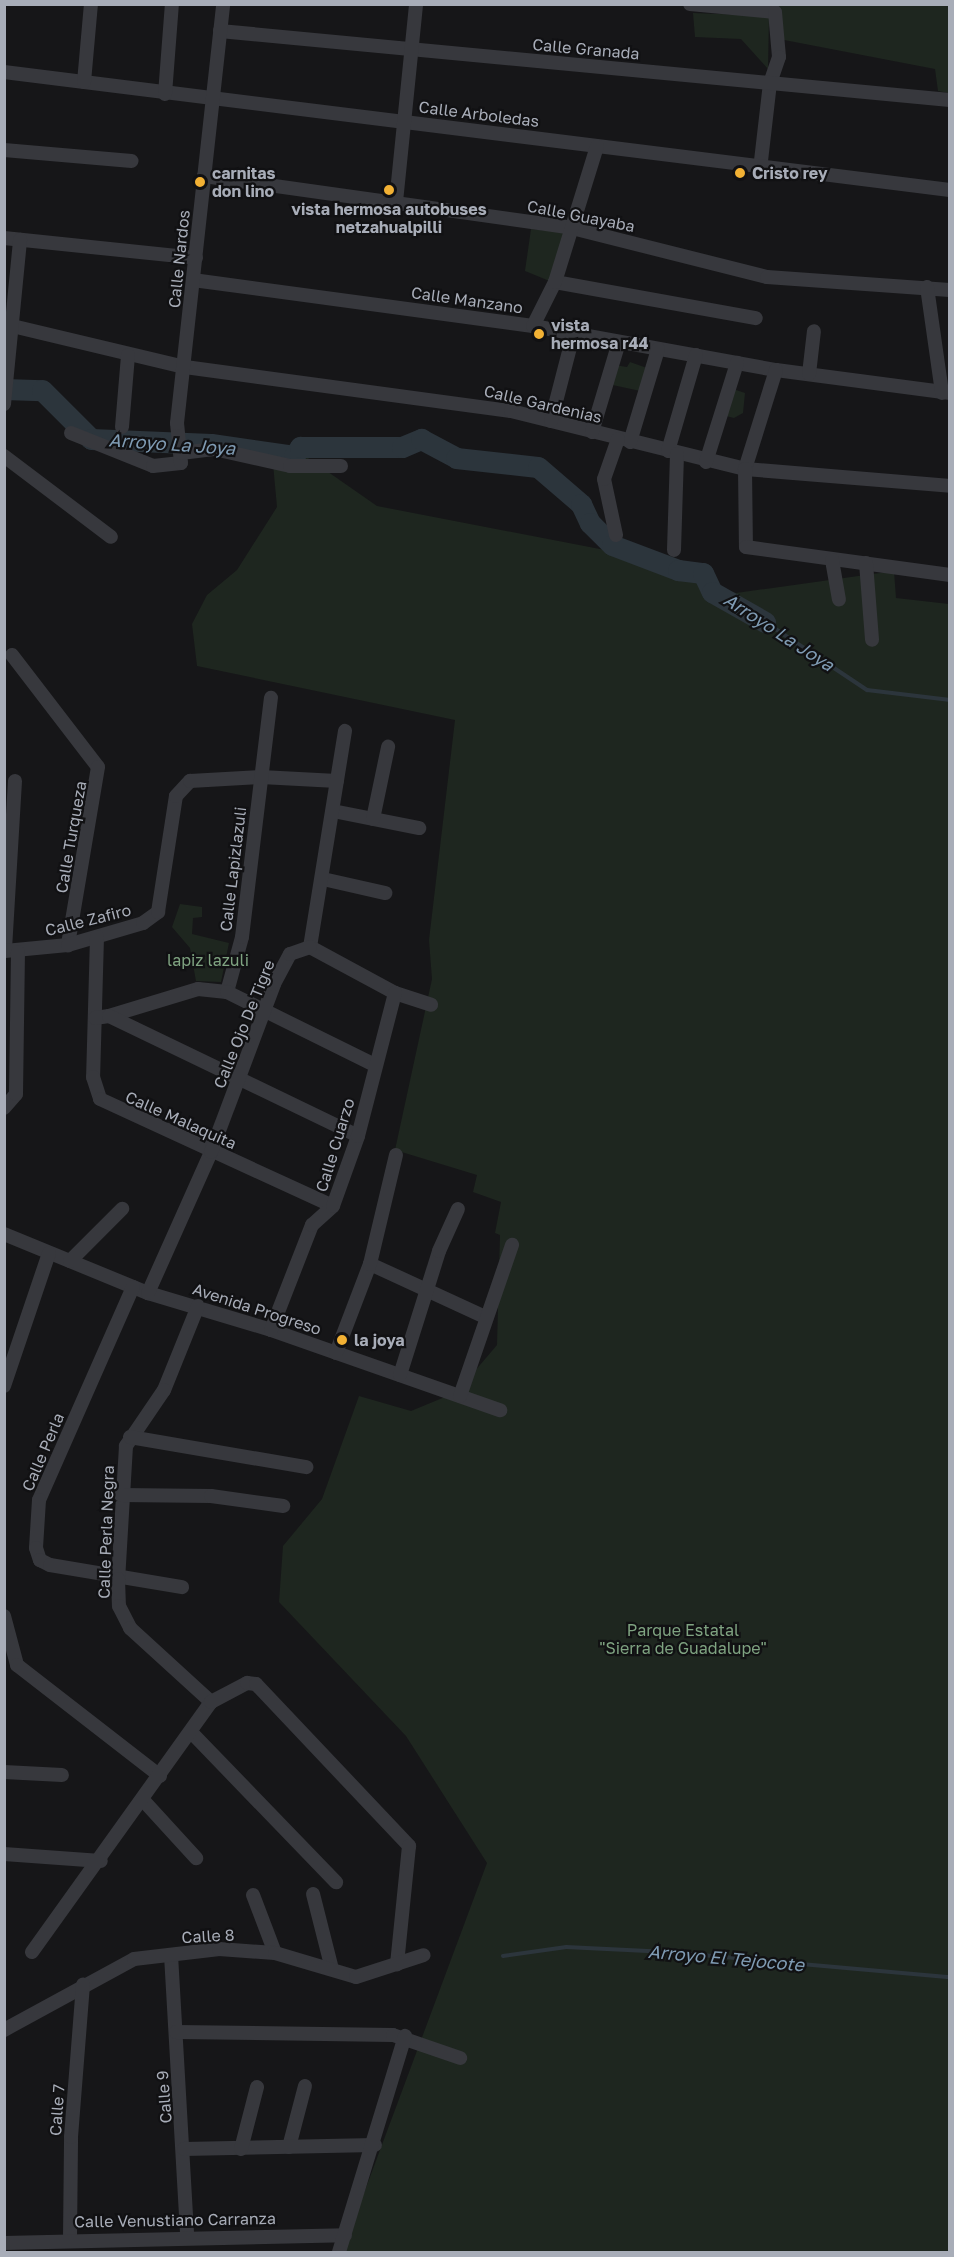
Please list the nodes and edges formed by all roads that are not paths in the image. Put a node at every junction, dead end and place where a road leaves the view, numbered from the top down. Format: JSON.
{"nodes":[{"id":1,"x":91,"y":4,"type":"edge"},
{"id":2,"x":172,"y":4,"type":"edge"},
{"id":3,"x":223,"y":4,"type":"edge"},
{"id":4,"x":416,"y":4,"type":"edge"},
{"id":5,"x":690,"y":4,"type":"edge"},
{"id":6,"x":220,"y":31,"type":"junction"},
{"id":7,"x":412,"y":50,"type":"junction"},
{"id":8,"x":4,"y":72,"type":"edge"},
{"id":9,"x":84,"y":82,"type":"junction"},
{"id":10,"x":770,"y":83,"type":"junction"},
{"id":11,"x":165,"y":94,"type":"junction"},
{"id":12,"x":212,"y":99,"type":"junction"},
{"id":13,"x":950,"y":100,"type":"edge"},
{"id":14,"x":405,"y":122,"type":"junction"},
{"id":15,"x":597,"y":146,"type":"junction"},
{"id":16,"x":4,"y":150,"type":"edge"},
{"id":17,"x":132,"y":161,"type":"dead end"},
{"id":18,"x":760,"y":169,"type":"junction"},
{"id":19,"x":204,"y":176,"type":"junction"},
{"id":20,"x":950,"y":190,"type":"edge"},
{"id":21,"x":396,"y":202,"type":"junction"},
{"id":22,"x":572,"y":228,"type":"junction"},
{"id":23,"x":4,"y":238,"type":"edge"},
{"id":24,"x":20,"y":240,"type":"junction"},
{"id":25,"x":196,"y":258,"type":"junction"},
{"id":26,"x":193,"y":280,"type":"junction"},
{"id":27,"x":555,"y":282,"type":"junction"},
{"id":28,"x":927,"y":287,"type":"junction"},
{"id":29,"x":950,"y":290,"type":"edge"},
{"id":30,"x":756,"y":318,"type":"dead end"},
{"id":31,"x":8,"y":324,"type":"edge"},
{"id":32,"x":533,"y":326,"type":"junction"},
{"id":33,"x":814,"y":331,"type":"dead end"},
{"id":34,"x":573,"y":336,"type":"junction"},
{"id":35,"x":619,"y":342,"type":"junction"},
{"id":36,"x":658,"y":349,"type":"junction"},
{"id":37,"x":129,"y":355,"type":"junction"},
{"id":38,"x":696,"y":356,"type":"junction"},
{"id":39,"x":737,"y":363,"type":"junction"},
{"id":40,"x":185,"y":367,"type":"junction"},
{"id":41,"x":776,"y":370,"type":"junction"},
{"id":42,"x":809,"y":375,"type":"junction"},
{"id":43,"x":946,"y":393,"type":"edge"},
{"id":44,"x":4,"y":404,"type":"edge"},
{"id":45,"x":551,"y":421,"type":"junction"},
{"id":46,"x":122,"y":427,"type":"dead end"},
{"id":47,"x":592,"y":432,"type":"junction"},
{"id":48,"x":71,"y":433,"type":"dead end"},
{"id":49,"x":624,"y":440,"type":"junction"},
{"id":50,"x":181,"y":449,"type":"junction"},
{"id":51,"x":673,"y":453,"type":"junction"},
{"id":52,"x":4,"y":456,"type":"edge"},
{"id":53,"x":706,"y":462,"type":"junction"},
{"id":54,"x":340,"y":466,"type":"dead end"},
{"id":55,"x":745,"y":469,"type":"junction"},
{"id":56,"x":950,"y":486,"type":"edge"},
{"id":57,"x":616,"y":535,"type":"dead end"},
{"id":58,"x":111,"y":537,"type":"dead end"},
{"id":59,"x":674,"y":550,"type":"dead end"},
{"id":60,"x":832,"y":560,"type":"junction"},
{"id":61,"x":866,"y":563,"type":"junction"},
{"id":62,"x":950,"y":575,"type":"edge"},
{"id":63,"x":839,"y":599,"type":"dead end"},
{"id":64,"x":872,"y":640,"type":"dead end"},
{"id":65,"x":12,"y":655,"type":"dead end"},
{"id":66,"x":271,"y":698,"type":"dead end"},
{"id":67,"x":345,"y":731,"type":"dead end"},
{"id":68,"x":388,"y":747,"type":"dead end"},
{"id":69,"x":261,"y":777,"type":"junction"},
{"id":70,"x":15,"y":781,"type":"dead end"},
{"id":71,"x":337,"y":781,"type":"junction"},
{"id":72,"x":333,"y":811,"type":"junction"},
{"id":73,"x":372,"y":819,"type":"junction"},
{"id":74,"x":419,"y":828,"type":"dead end"},
{"id":75,"x":323,"y":879,"type":"junction"},
{"id":76,"x":385,"y":894,"type":"dead end"},
{"id":77,"x":97,"y":937,"type":"junction"},
{"id":78,"x":68,"y":945,"type":"junction"},
{"id":79,"x":310,"y":947,"type":"junction"},
{"id":80,"x":11,"y":951,"type":"edge"},
{"id":81,"x":227,"y":992,"type":"junction"},
{"id":82,"x":395,"y":993,"type":"junction"},
{"id":83,"x":431,"y":1005,"type":"dead end"},
{"id":84,"x":267,"y":1011,"type":"junction"},
{"id":85,"x":109,"y":1016,"type":"junction"},
{"id":86,"x":95,"y":1018,"type":"junction"},
{"id":87,"x":375,"y":1065,"type":"junction"},
{"id":88,"x":238,"y":1082,"type":"junction"},
{"id":89,"x":4,"y":1108,"type":"edge"},
{"id":90,"x":358,"y":1136,"type":"junction"},
{"id":91,"x":211,"y":1152,"type":"junction"},
{"id":92,"x":396,"y":1155,"type":"dead end"},
{"id":93,"x":333,"y":1206,"type":"junction"},
{"id":94,"x":122,"y":1209,"type":"dead end"},
{"id":95,"x":458,"y":1209,"type":"dead end"},
{"id":96,"x":4,"y":1234,"type":"edge"},
{"id":97,"x":512,"y":1245,"type":"dead end"},
{"id":98,"x":49,"y":1253,"type":"junction"},
{"id":99,"x":70,"y":1262,"type":"junction"},
{"id":100,"x":370,"y":1264,"type":"junction"},
{"id":101,"x":133,"y":1287,"type":"junction"},
{"id":102,"x":428,"y":1290,"type":"junction"},
{"id":103,"x":148,"y":1293,"type":"junction"},
{"id":104,"x":198,"y":1306,"type":"junction"},
{"id":105,"x":485,"y":1317,"type":"junction"},
{"id":106,"x":271,"y":1329,"type":"junction"},
{"id":107,"x":336,"y":1353,"type":"junction"},
{"id":108,"x":400,"y":1375,"type":"junction"},
{"id":109,"x":4,"y":1386,"type":"edge"},
{"id":110,"x":460,"y":1396,"type":"junction"},
{"id":111,"x":501,"y":1410,"type":"dead end"},
{"id":112,"x":130,"y":1437,"type":"junction"},
{"id":113,"x":306,"y":1467,"type":"dead end"},
{"id":114,"x":121,"y":1495,"type":"junction"},
{"id":115,"x":283,"y":1506,"type":"dead end"},
{"id":116,"x":118,"y":1579,"type":"junction"},
{"id":117,"x":182,"y":1587,"type":"dead end"},
{"id":118,"x":4,"y":1616,"type":"edge"},
{"id":119,"x":211,"y":1702,"type":"junction"},
{"id":120,"x":191,"y":1732,"type":"junction"},
{"id":121,"x":4,"y":1772,"type":"edge"},
{"id":122,"x":62,"y":1775,"type":"dead end"},
{"id":123,"x":160,"y":1776,"type":"junction"},
{"id":124,"x":143,"y":1800,"type":"junction"},
{"id":125,"x":4,"y":1854,"type":"edge"},
{"id":126,"x":196,"y":1858,"type":"dead end"},
{"id":127,"x":100,"y":1861,"type":"junction"},
{"id":128,"x":336,"y":1882,"type":"dead end"},
{"id":129,"x":313,"y":1894,"type":"dead end"},
{"id":130,"x":252,"y":1895,"type":"dead end"},
{"id":131,"x":32,"y":1952,"type":"dead end"},
{"id":132,"x":275,"y":1953,"type":"junction"},
{"id":133,"x":171,"y":1955,"type":"junction"},
{"id":134,"x":423,"y":1955,"type":"dead end"},
{"id":135,"x":398,"y":1964,"type":"junction"},
{"id":136,"x":332,"y":1969,"type":"junction"},
{"id":137,"x":83,"y":1984,"type":"junction"},
{"id":138,"x":4,"y":2030,"type":"edge"},
{"id":139,"x":177,"y":2031,"type":"junction"},
{"id":140,"x":405,"y":2036,"type":"junction"},
{"id":141,"x":460,"y":2058,"type":"dead end"},
{"id":142,"x":305,"y":2086,"type":"dead end"},
{"id":143,"x":257,"y":2088,"type":"dead end"},
{"id":144,"x":375,"y":2145,"type":"junction"},
{"id":145,"x":289,"y":2147,"type":"junction"},
{"id":146,"x":184,"y":2149,"type":"junction"},
{"id":147,"x":241,"y":2149,"type":"junction"},
{"id":148,"x":345,"y":2235,"type":"junction"},
{"id":149,"x":188,"y":2236,"type":"junction"},
{"id":150,"x":70,"y":2238,"type":"junction"},
{"id":151,"x":4,"y":2242,"type":"edge"},
{"id":152,"x":337,"y":2252,"type":"edge"}],
"edges":[{"from":1,"to":9,"type":"street"},
{"from":2,"to":11,"type":"street"},
{"from":3,"to":6,"type":"street","name":"Calle Nardos"},
{"from":4,"to":7,"type":"street"},
{"from":5,"to":10,"type":"street"},
{"from":6,"to":7,"type":"street","name":"Calle Granada"},
{"from":6,"to":12,"type":"street","name":"Calle Nardos"},
{"from":7,"to":10,"type":"street","name":"Calle Granada"},
{"from":7,"to":14,"type":"street"},
{"from":8,"to":9,"type":"street","name":"Calle Arboledas"},
{"from":9,"to":11,"type":"street","name":"Calle Arboledas"},
{"from":10,"to":13,"type":"street","name":"Calle Granada"},
{"from":10,"to":18,"type":"street"},
{"from":11,"to":12,"type":"street","name":"Calle Arboledas"},
{"from":12,"to":14,"type":"street","name":"Calle Arboledas"},
{"from":12,"to":19,"type":"street","name":"Calle Nardos"},
{"from":14,"to":15,"type":"street","name":"Calle Arboledas"},
{"from":14,"to":21,"type":"street"},
{"from":15,"to":18,"type":"street","name":"Calle Arboledas"},
{"from":15,"to":22,"type":"street"},
{"from":16,"to":17,"type":"street"},
{"from":18,"to":20,"type":"street","name":"Calle Arboledas"},
{"from":19,"to":21,"type":"street","name":"Calle Guayaba"},
{"from":19,"to":25,"type":"street","name":"Calle Nardos"},
{"from":21,"to":22,"type":"street","name":"Calle Guayaba"},
{"from":22,"to":27,"type":"street"},
{"from":22,"to":28,"type":"street","name":"Calle Guayaba"},
{"from":23,"to":24,"type":"street"},
{"from":24,"to":25,"type":"street"},
{"from":24,"to":31,"type":"street"},
{"from":25,"to":26,"type":"street","name":"Calle Nardos"},
{"from":26,"to":32,"type":"street","name":"Calle Manzano"},
{"from":26,"to":40,"type":"street","name":"Calle Nardos"},
{"from":27,"to":30,"type":"street"},
{"from":27,"to":32,"type":"street"},
{"from":28,"to":29,"type":"street","name":"Calle Guayaba"},
{"from":28,"to":43,"type":"street"},
{"from":31,"to":37,"type":"street","name":"Calle Gardenias"},
{"from":31,"to":44,"type":"street"},
{"from":32,"to":34,"type":"street","name":"Calle Manzano"},
{"from":33,"to":42,"type":"street"},
{"from":34,"to":35,"type":"street","name":"Calle Manzano"},
{"from":34,"to":45,"type":"street"},
{"from":35,"to":36,"type":"street","name":"Calle Manzano"},
{"from":35,"to":47,"type":"street"},
{"from":36,"to":38,"type":"street","name":"Calle Manzano"},
{"from":36,"to":49,"type":"street"},
{"from":37,"to":40,"type":"street","name":"Calle Gardenias"},
{"from":37,"to":46,"type":"street"},
{"from":38,"to":39,"type":"street","name":"Calle Manzano"},
{"from":38,"to":51,"type":"street"},
{"from":39,"to":41,"type":"street","name":"Calle Manzano"},
{"from":39,"to":53,"type":"street"},
{"from":40,"to":45,"type":"street","name":"Calle Gardenias"},
{"from":40,"to":50,"type":"street","name":"Calle Nardos"},
{"from":41,"to":42,"type":"street","name":"Calle Manzano"},
{"from":41,"to":55,"type":"street"},
{"from":42,"to":43,"type":"street","name":"Calle Manzano"},
{"from":45,"to":47,"type":"street","name":"Calle Gardenias"},
{"from":47,"to":49,"type":"street","name":"Calle Gardenias"},
{"from":48,"to":50,"type":"street"},
{"from":49,"to":51,"type":"street","name":"Calle Gardenias"},
{"from":49,"to":57,"type":"street"},
{"from":50,"to":54,"type":"street"},
{"from":51,"to":53,"type":"street","name":"Calle Gardenias"},
{"from":51,"to":59,"type":"street"},
{"from":52,"to":58,"type":"street"},
{"from":53,"to":55,"type":"street","name":"Calle Gardenias"},
{"from":55,"to":56,"type":"street","name":"Calle Gardenias"},
{"from":55,"to":60,"type":"street"},
{"from":60,"to":61,"type":"street"},
{"from":60,"to":63,"type":"street"},
{"from":61,"to":62,"type":"street"},
{"from":61,"to":64,"type":"street"},
{"from":65,"to":78,"type":"street","name":"Calle Turqueza"},
{"from":66,"to":69,"type":"street","name":"Calle Lapizlazuli"},
{"from":67,"to":71,"type":"street"},
{"from":68,"to":73,"type":"street"},
{"from":69,"to":71,"type":"street"},
{"from":69,"to":77,"type":"street","name":"Calle Zafiro"},
{"from":69,"to":81,"type":"street","name":"Calle Lapizlazuli"},
{"from":70,"to":80,"type":"street"},
{"from":71,"to":72,"type":"street"},
{"from":72,"to":73,"type":"street"},
{"from":72,"to":75,"type":"street"},
{"from":73,"to":74,"type":"street"},
{"from":75,"to":76,"type":"street"},
{"from":75,"to":79,"type":"street"},
{"from":77,"to":78,"type":"street","name":"Calle Zafiro"},
{"from":77,"to":86,"type":"street","name":"Calle Malaquita"},
{"from":78,"to":80,"type":"street","name":"Calle Zafiro"},
{"from":79,"to":82,"type":"street"},
{"from":79,"to":84,"type":"street","name":"Calle Ojo De Tigre"},
{"from":80,"to":89,"type":"street"},
{"from":81,"to":84,"type":"street"},
{"from":81,"to":85,"type":"street"},
{"from":82,"to":83,"type":"street"},
{"from":82,"to":87,"type":"street","name":"Calle Cuarzo"},
{"from":84,"to":87,"type":"street"},
{"from":84,"to":88,"type":"street","name":"Calle Ojo De Tigre"},
{"from":85,"to":86,"type":"street"},
{"from":85,"to":88,"type":"street"},
{"from":86,"to":91,"type":"street","name":"Calle Malaquita"},
{"from":87,"to":90,"type":"street","name":"Calle Cuarzo"},
{"from":88,"to":90,"type":"street"},
{"from":88,"to":91,"type":"street","name":"Calle Ojo De Tigre"},
{"from":90,"to":93,"type":"street","name":"Calle Cuarzo"},
{"from":91,"to":93,"type":"street","name":"Calle Malaquita"},
{"from":91,"to":103,"type":"street","name":"Calle Ojo De Tigre"},
{"from":92,"to":100,"type":"street"},
{"from":93,"to":106,"type":"street","name":"Calle Cuarzo"},
{"from":94,"to":99,"type":"street"},
{"from":95,"to":102,"type":"street"},
{"from":96,"to":98,"type":"street","name":"Avenida Progreso"},
{"from":97,"to":105,"type":"street"},
{"from":98,"to":99,"type":"street","name":"Avenida Progreso"},
{"from":98,"to":109,"type":"street"},
{"from":99,"to":101,"type":"street","name":"Avenida Progreso"},
{"from":100,"to":102,"type":"street"},
{"from":100,"to":107,"type":"street"},
{"from":101,"to":103,"type":"street","name":"Avenida Progreso"},
{"from":101,"to":116,"type":"street","name":"Calle Perla"},
{"from":102,"to":105,"type":"street"},
{"from":102,"to":108,"type":"street"},
{"from":103,"to":104,"type":"street","name":"Avenida Progreso"},
{"from":104,"to":106,"type":"street","name":"Avenida Progreso"},
{"from":104,"to":112,"type":"street","name":"Calle Perla Negra"},
{"from":105,"to":110,"type":"street"},
{"from":106,"to":107,"type":"street","name":"Avenida Progreso"},
{"from":107,"to":108,"type":"street","name":"Avenida Progreso"},
{"from":108,"to":110,"type":"street","name":"Avenida Progreso"},
{"from":110,"to":111,"type":"street","name":"Avenida Progreso"},
{"from":112,"to":113,"type":"street"},
{"from":112,"to":114,"type":"street","name":"Calle Perla Negra"},
{"from":114,"to":115,"type":"street"},
{"from":114,"to":116,"type":"street","name":"Calle Perla Negra"},
{"from":116,"to":117,"type":"street","name":"Calle Perla"},
{"from":116,"to":119,"type":"street","name":"Calle Perla Negra"},
{"from":118,"to":123,"type":"street"},
{"from":119,"to":120,"type":"street"},
{"from":119,"to":135,"type":"street"},
{"from":120,"to":123,"type":"street"},
{"from":120,"to":128,"type":"street"},
{"from":121,"to":122,"type":"street"},
{"from":123,"to":124,"type":"street"},
{"from":124,"to":126,"type":"street"},
{"from":124,"to":127,"type":"street"},
{"from":125,"to":127,"type":"street"},
{"from":127,"to":131,"type":"street"},
{"from":129,"to":136,"type":"street"},
{"from":130,"to":132,"type":"street"},
{"from":132,"to":133,"type":"street","name":"Calle 8"},
{"from":132,"to":136,"type":"street","name":"Calle 8"},
{"from":133,"to":137,"type":"street","name":"Calle 8"},
{"from":133,"to":139,"type":"street","name":"Calle 9"},
{"from":134,"to":135,"type":"street","name":"Calle 8"},
{"from":135,"to":136,"type":"street","name":"Calle 8"},
{"from":137,"to":138,"type":"street","name":"Calle 8"},
{"from":137,"to":150,"type":"street","name":"Calle 7"},
{"from":139,"to":140,"type":"street"},
{"from":139,"to":146,"type":"street","name":"Calle 9"},
{"from":140,"to":141,"type":"street"},
{"from":140,"to":144,"type":"street"},
{"from":142,"to":145,"type":"street"},
{"from":143,"to":147,"type":"street"},
{"from":144,"to":145,"type":"street"},
{"from":144,"to":148,"type":"street"},
{"from":145,"to":147,"type":"street"},
{"from":146,"to":147,"type":"street"},
{"from":146,"to":149,"type":"street","name":"Calle 9"},
{"from":148,"to":149,"type":"street","name":"Calle Venustiano Carranza"},
{"from":148,"to":152,"type":"street"},
{"from":149,"to":150,"type":"street","name":"Calle Venustiano Carranza"},
{"from":150,"to":151,"type":"street","name":"Calle Venustiano Carranza"}]}
